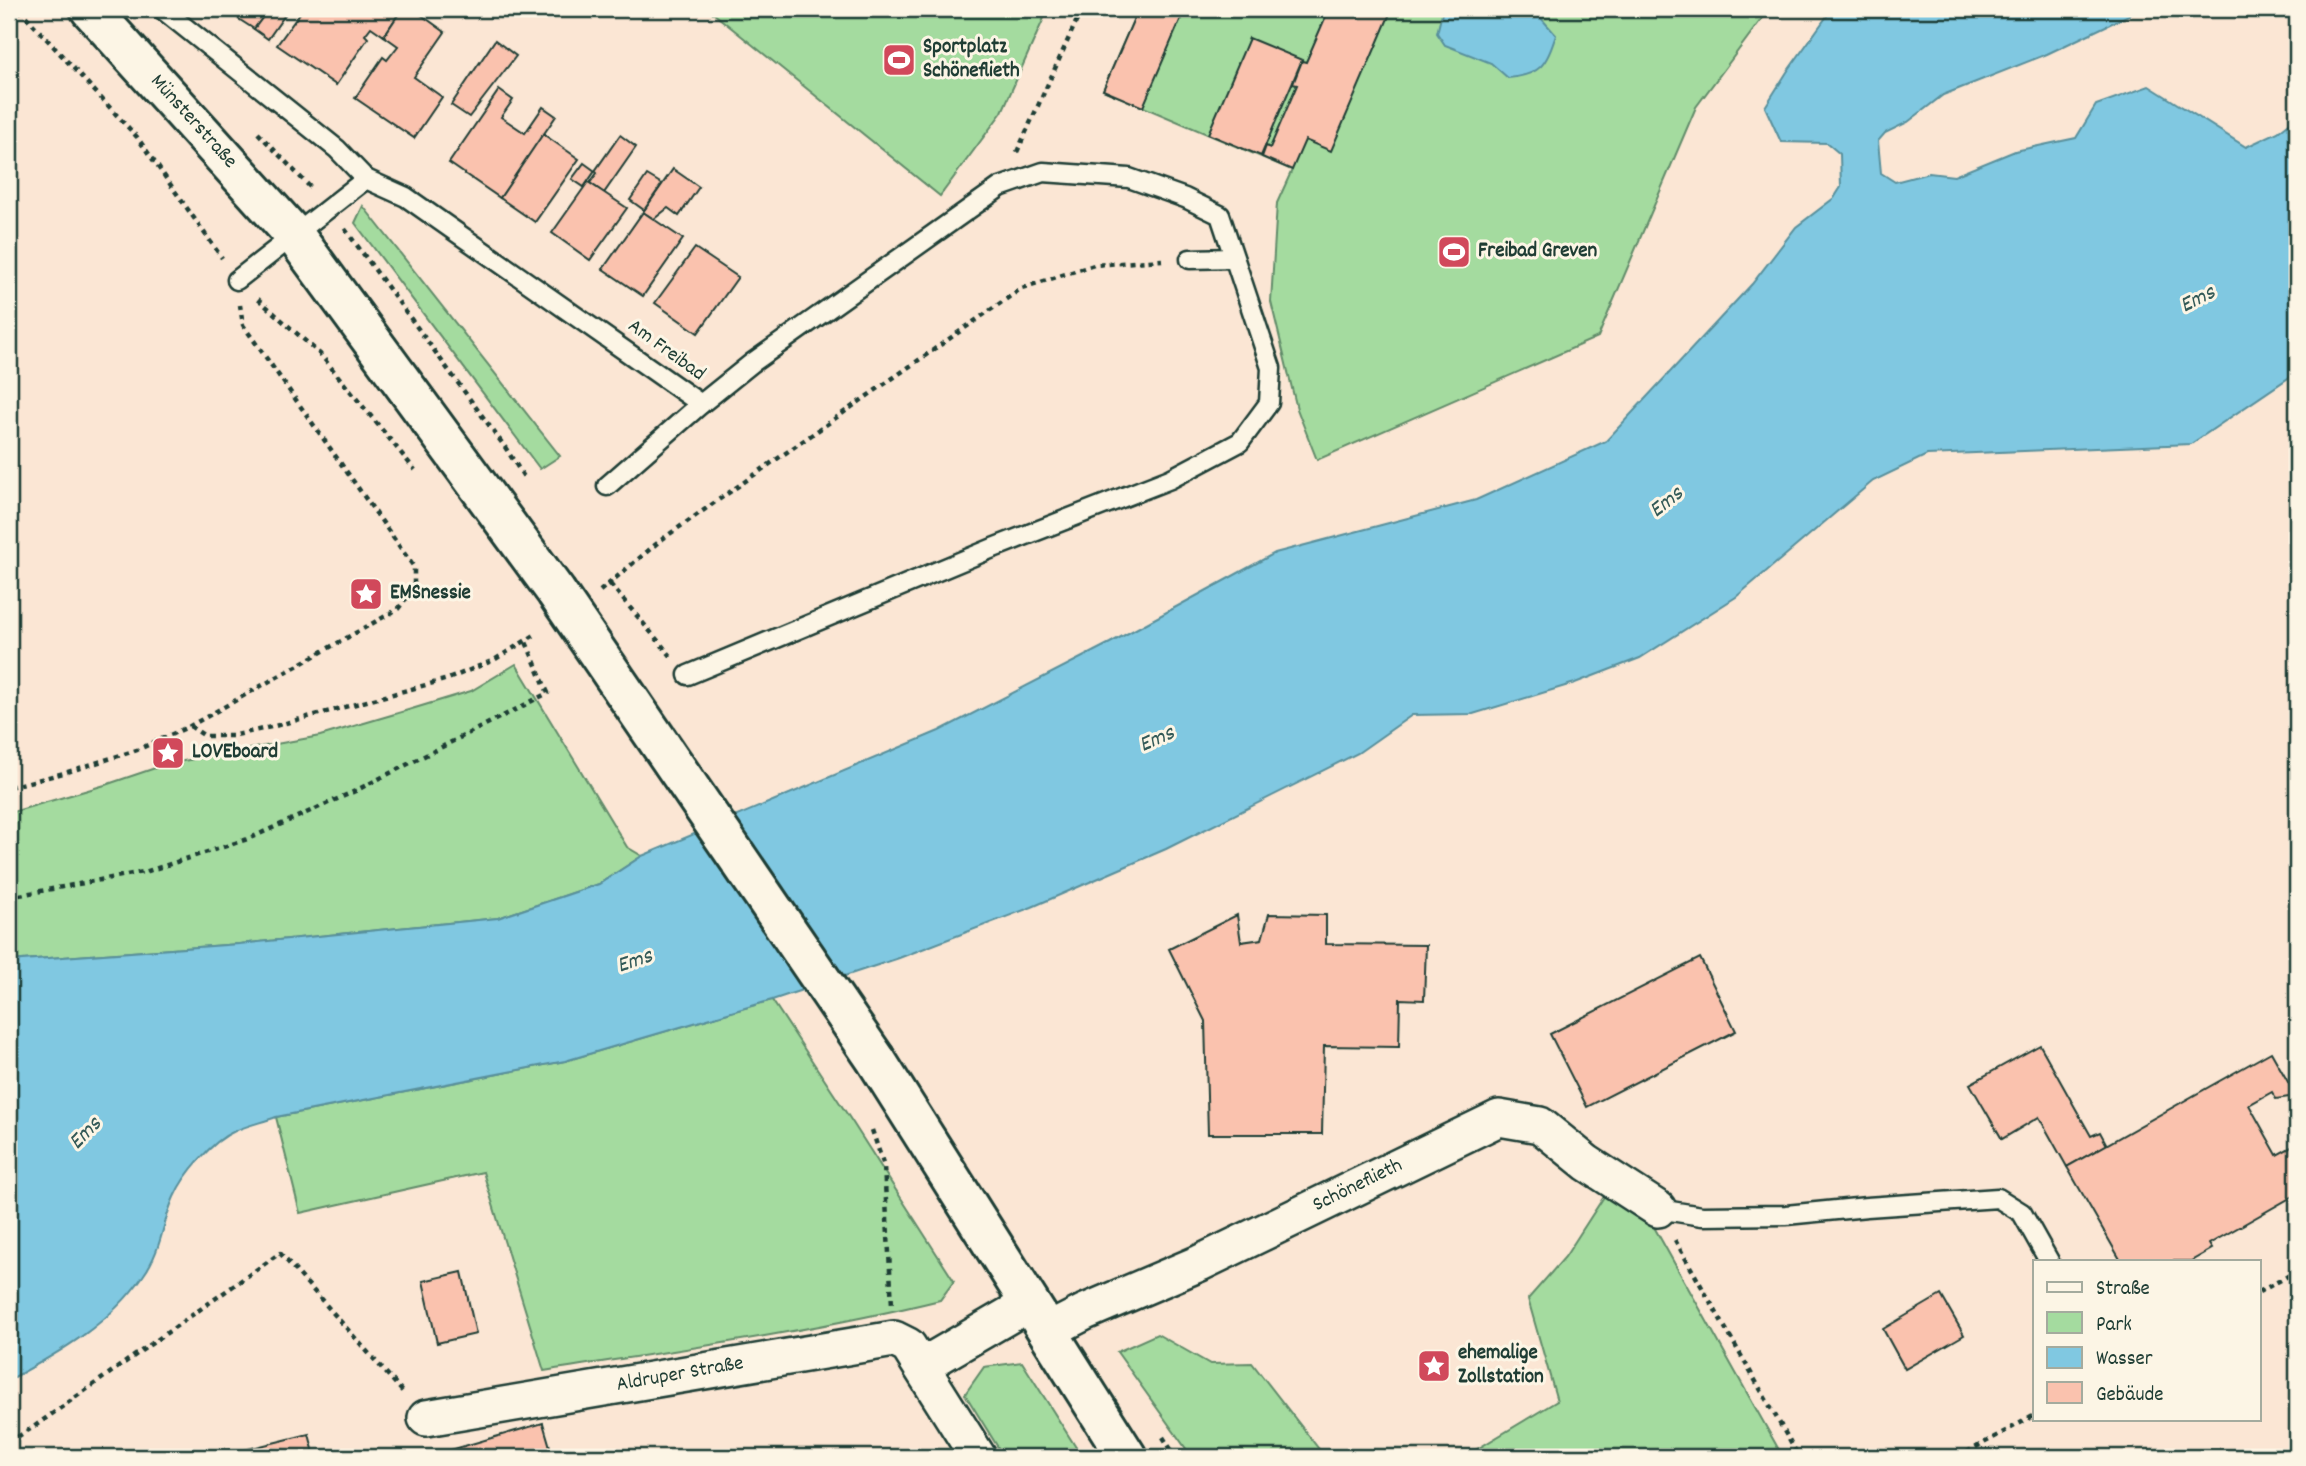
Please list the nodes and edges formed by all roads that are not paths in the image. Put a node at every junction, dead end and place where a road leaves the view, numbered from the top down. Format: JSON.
{"nodes":[{"id":1,"x":90,"y":9,"type":"edge"},
{"id":2,"x":162,"y":9,"type":"edge"},
{"id":3,"x":366,"y":178,"type":"junction"},
{"id":4,"x":295,"y":236,"type":"junction"},
{"id":5,"x":1234,"y":258,"type":"junction"},
{"id":6,"x":1190,"y":259,"type":"road end"},
{"id":7,"x":237,"y":280,"type":"road end"},
{"id":8,"x":701,"y":404,"type":"junction"},
{"id":9,"x":607,"y":486,"type":"dead end"},
{"id":10,"x":688,"y":675,"type":"road end"},
{"id":11,"x":1658,"y":1209,"type":"joint"},
{"id":12,"x":2048,"y":1260,"type":"edge"},
{"id":13,"x":1039,"y":1317,"type":"junction"},
{"id":14,"x":922,"y":1366,"type":"junction"},
{"id":15,"x":426,"y":1418,"type":"road end"},
{"id":16,"x":978,"y":1457,"type":"edge"},
{"id":17,"x":1128,"y":1457,"type":"edge"}],
"edges":[{"from":1,"to":4,"type":"main road","name":"Münsterstraße"},
{"from":2,"to":3,"type":"lane","name":"Am Freibad"},
{"from":3,"to":4,"type":"lane"},
{"from":3,"to":8,"type":"lane","name":"Am Freibad"},
{"from":4,"to":7,"type":"lane"},
{"from":4,"to":13,"type":"main road","name":"Münsterstraße","bridge":true},
{"from":5,"to":6,"type":"lane"},
{"from":5,"to":8,"type":"lane","name":"Am Freibad"},
{"from":5,"to":10,"type":"lane","name":"Am Freibad"},
{"from":8,"to":9,"type":"lane"},
{"from":11,"to":12,"type":"lane"},
{"from":11,"to":13,"type":"street","name":"Schöneflieth"},
{"from":13,"to":14,"type":"street"},
{"from":13,"to":17,"type":"main road","name":"Münsterstraße"},
{"from":14,"to":15,"type":"street","name":"Aldruper Straße"},
{"from":14,"to":16,"type":"street"}]}
